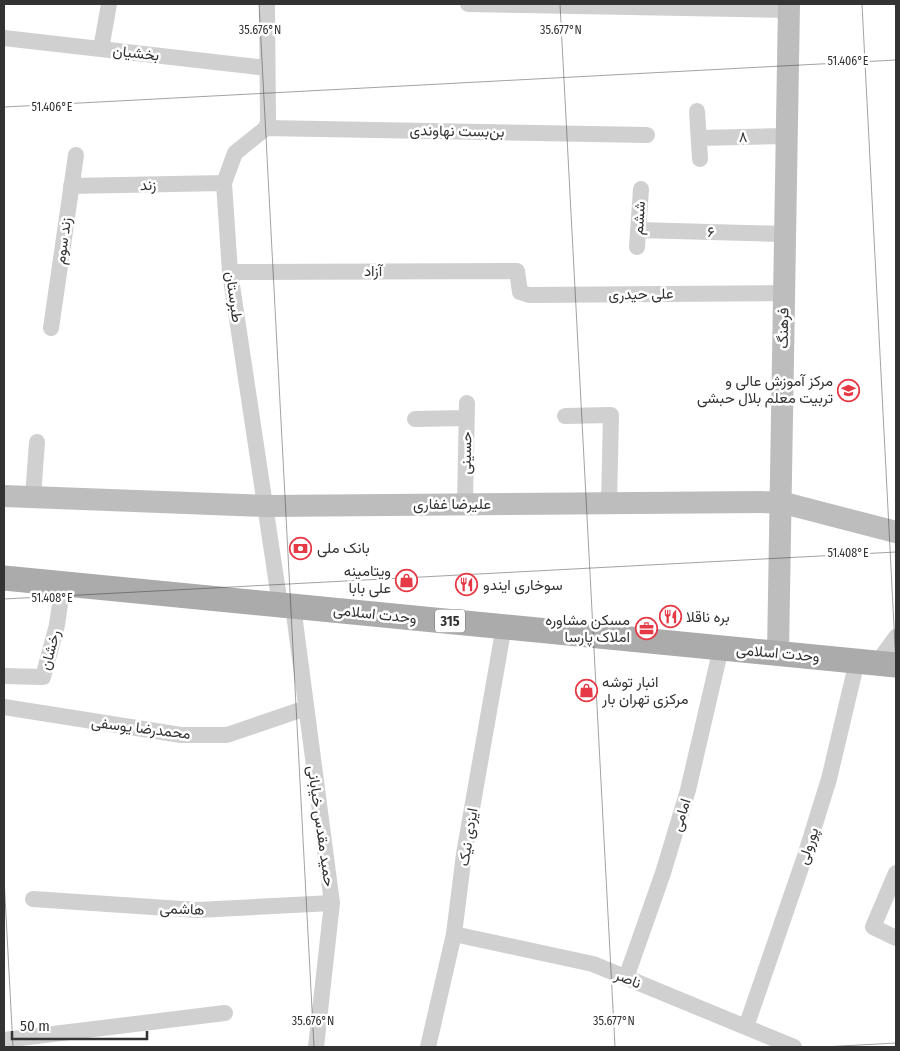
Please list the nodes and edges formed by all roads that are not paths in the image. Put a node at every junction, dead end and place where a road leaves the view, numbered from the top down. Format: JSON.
{"nodes":[{"id":1,"x":109,"y":4,"type":"edge"},
{"id":2,"x":266,"y":4,"type":"edge"},
{"id":3,"x":468,"y":4,"type":"edge"},
{"id":4,"x":586,"y":5,"type":"edge"},
{"id":5,"x":789,"y":7,"type":"edge"},
{"id":6,"x":4,"y":38,"type":"edge"},
{"id":7,"x":101,"y":49,"type":"junction"},
{"id":8,"x":267,"y":68,"type":"junction"},
{"id":9,"x":697,"y":111,"type":"dead end"},
{"id":10,"x":266,"y":128,"type":"junction"},
{"id":11,"x":647,"y":135,"type":"dead end"},
{"id":12,"x":787,"y":136,"type":"junction"},
{"id":13,"x":699,"y":138,"type":"junction"},
{"id":14,"x":76,"y":155,"type":"dead end"},
{"id":15,"x":700,"y":159,"type":"dead end"},
{"id":16,"x":224,"y":183,"type":"junction"},
{"id":17,"x":71,"y":186,"type":"junction"},
{"id":18,"x":641,"y":189,"type":"dead end"},
{"id":19,"x":638,"y":230,"type":"junction"},
{"id":20,"x":785,"y":234,"type":"junction"},
{"id":21,"x":637,"y":247,"type":"dead end"},
{"id":22,"x":517,"y":271,"type":"joint"},
{"id":23,"x":230,"y":272,"type":"junction"},
{"id":24,"x":784,"y":292,"type":"junction"},
{"id":25,"x":51,"y":328,"type":"dead end"},
{"id":26,"x":565,"y":416,"type":"dead end"},
{"id":27,"x":415,"y":419,"type":"dead end"},
{"id":28,"x":37,"y":442,"type":"dead end"},
{"id":29,"x":4,"y":496,"type":"edge"},
{"id":30,"x":34,"y":496,"type":"junction"},
{"id":31,"x":780,"y":502,"type":"junction"},
{"id":32,"x":465,"y":504,"type":"junction"},
{"id":33,"x":610,"y":504,"type":"junction"},
{"id":34,"x":266,"y":506,"type":"junction"},
{"id":35,"x":896,"y":532,"type":"edge"},
{"id":36,"x":4,"y":578,"type":"edge"},
{"id":37,"x":63,"y":584,"type":"junction"},
{"id":38,"x":287,"y":605,"type":"junction"},
{"id":39,"x":504,"y":626,"type":"junction"},
{"id":40,"x":896,"y":637,"type":"edge"},
{"id":41,"x":721,"y":648,"type":"junction"},
{"id":42,"x":778,"y":653,"type":"junction"},
{"id":43,"x":877,"y":663,"type":"edge"},
{"id":44,"x":4,"y":676,"type":"edge"},
{"id":45,"x":4,"y":707,"type":"edge"},
{"id":46,"x":306,"y":708,"type":"junction"},
{"id":47,"x":896,"y":873,"type":"edge"},
{"id":48,"x":33,"y":899,"type":"dead end"},
{"id":49,"x":332,"y":903,"type":"junction"},
{"id":50,"x":454,"y":934,"type":"junction"},
{"id":51,"x":896,"y":938,"type":"edge"},
{"id":52,"x":626,"y":978,"type":"junction"},
{"id":53,"x":225,"y":1013,"type":"dead end"},
{"id":54,"x":746,"y":1028,"type":"junction"},
{"id":55,"x":4,"y":1040,"type":"edge"},
{"id":56,"x":71,"y":1040,"type":"edge"},
{"id":57,"x":316,"y":1047,"type":"edge"},
{"id":58,"x":428,"y":1047,"type":"edge"},
{"id":59,"x":794,"y":1047,"type":"edge"}],
"edges":[{"from":1,"to":7,"type":"street"},
{"from":2,"to":8,"type":"street"},
{"from":3,"to":4,"type":"street"},
{"from":4,"to":5,"type":"street"},
{"from":5,"to":12,"type":"street","name":"فرهنگ"},
{"from":6,"to":7,"type":"street","name":"بخشیان"},
{"from":7,"to":8,"type":"street","name":"بخشیان"},
{"from":8,"to":10,"type":"street"},
{"from":9,"to":13,"type":"street"},
{"from":10,"to":11,"type":"street","name":"بن‌بست نهاوندی"},
{"from":10,"to":16,"type":"street","name":"طبرستان"},
{"from":12,"to":13,"type":"street","name":"۸"},
{"from":12,"to":20,"type":"street","name":"فرهنگ"},
{"from":13,"to":15,"type":"street"},
{"from":14,"to":17,"type":"street","name":"زند سوم"},
{"from":16,"to":17,"type":"street","name":"زند"},
{"from":16,"to":23,"type":"street","name":"طبرستان"},
{"from":17,"to":25,"type":"street","name":"زند سوم"},
{"from":18,"to":19,"type":"street","name":"ششم"},
{"from":19,"to":20,"type":"street","name":"۶"},
{"from":19,"to":21,"type":"street","name":"ششم"},
{"from":20,"to":24,"type":"street","name":"فرهنگ"},
{"from":22,"to":23,"type":"street","name":"آزاد"},
{"from":22,"to":24,"type":"street","name":"علی حیدری"},
{"from":23,"to":34,"type":"street","name":"طبرستان"},
{"from":24,"to":31,"type":"street","name":"فرهنگ"},
{"from":26,"to":33,"type":"street"},
{"from":27,"to":32,"type":"street","name":"حسینی"},
{"from":28,"to":30,"type":"street"},
{"from":29,"to":30,"type":"street","name":"علیرضا غفاری"},
{"from":30,"to":34,"type":"street","name":"علیرضا غفاری"},
{"from":31,"to":33,"type":"street","name":"علیرضا غفاری"},
{"from":31,"to":35,"type":"street","name":"علیرضا غفاری"},
{"from":31,"to":42,"type":"street","name":"فرهنگ"},
{"from":32,"to":33,"type":"street","name":"علیرضا غفاری"},
{"from":32,"to":34,"type":"street","name":"علیرضا غفاری"},
{"from":34,"to":38,"type":"street","name":"طبرستان"},
{"from":36,"to":37,"type":"main road","name":"وحدت اسلامی","number":"315"},
{"from":37,"to":38,"type":"main road","name":"وحدت اسلامی","number":"315"},
{"from":37,"to":44,"type":"street","name":"رخشان"},
{"from":38,"to":39,"type":"main road","name":"وحدت اسلامی","number":"315"},
{"from":38,"to":46,"type":"street","name":"حمید مقدس خیابانی"},
{"from":39,"to":41,"type":"main road","name":"وحدت اسلامی","number":"315"},
{"from":39,"to":50,"type":"street","name":"ایزدی نیک"},
{"from":40,"to":43,"type":"street"},
{"from":41,"to":42,"type":"main road","name":"وحدت اسلامی","number":"315"},
{"from":41,"to":52,"type":"street","name":"امامی"},
{"from":42,"to":43,"type":"main road","name":"وحدت اسلامی","number":"315"},
{"from":43,"to":54,"type":"street","name":"پورولی"},
{"from":45,"to":46,"type":"street","name":"محمدرضا یوسفی"},
{"from":46,"to":49,"type":"street","name":"حمید مقدس خیابانی"},
{"from":47,"to":51,"type":"street"},
{"from":48,"to":49,"type":"street","name":"هاشمی"},
{"from":49,"to":57,"type":"street","name":"حمید مقدس خیابانی"},
{"from":50,"to":52,"type":"street","name":"ناصر"},
{"from":50,"to":58,"type":"street","name":"ایزدی نیک"},
{"from":52,"to":54,"type":"street","name":"ناصر"},
{"from":53,"to":56,"type":"street"},
{"from":54,"to":59,"type":"street","name":"ناصر"},
{"from":55,"to":56,"type":"street"}]}
